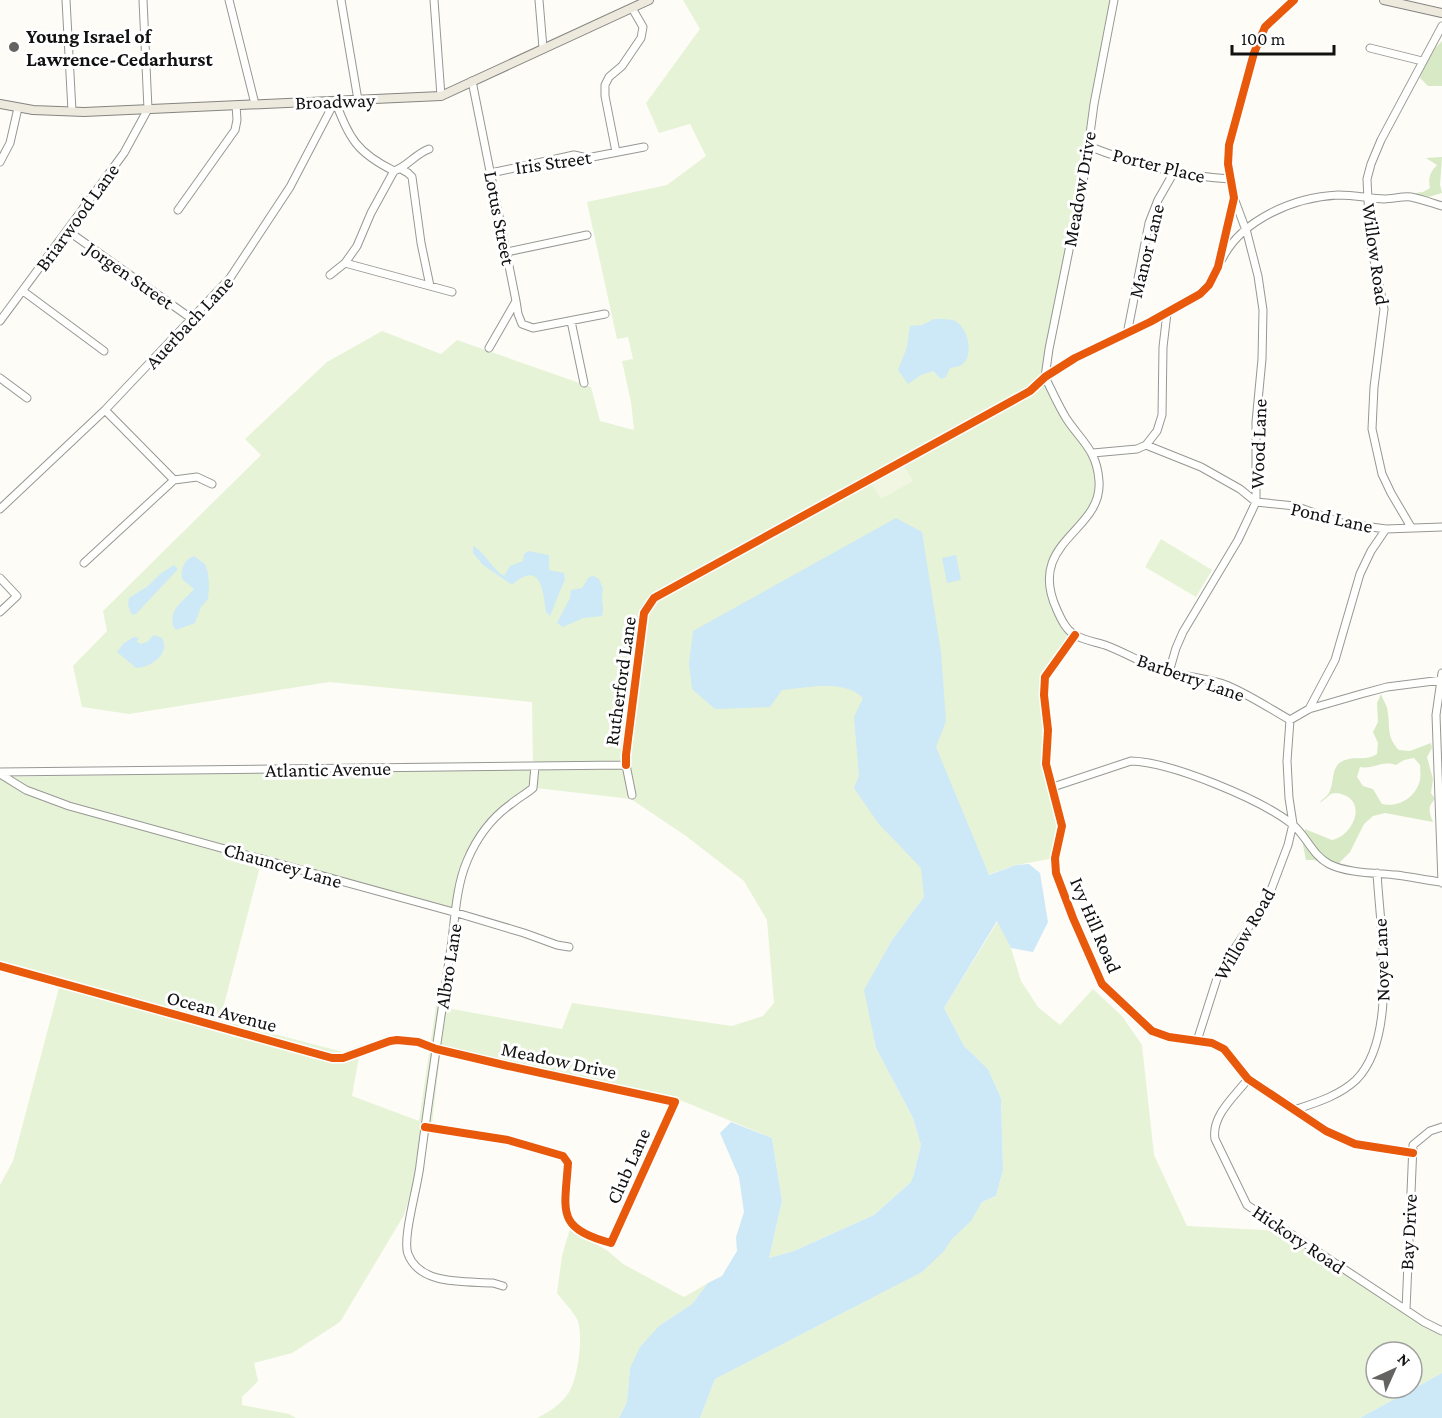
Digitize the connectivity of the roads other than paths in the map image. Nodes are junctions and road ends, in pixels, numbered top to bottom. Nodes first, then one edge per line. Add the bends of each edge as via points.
1 (66, 0) edge
2 (143, 0) edge
3 (229, 0) edge
4 (341, 0) edge
5 (434, 0) edge
6 (539, 0) edge
7 (649, 0) edge
8 (1114, 0) edge
9 (1294, 0) edge
10 (1384, 0) edge
11 (632, 8) junction
12 (1442, 13) edge
13 (1442, 26) edge
14 (543, 48) junction
15 (1370, 48) dead end
16 (1422, 61) junction
17 (472, 81) junction
18 (441, 96) junction
19 (358, 100) junction
20 (335, 101) junction
21 (0, 104) edge
22 (255, 104) junction
23 (236, 105) junction
24 (18, 108) junction
25 (148, 109) junction
26 (72, 111) junction
27 (1088, 146) junction
28 (644, 147) dead end
29 (429, 149) dead end
30 (616, 152) junction
31 (0, 162) edge
32 (397, 170) junction
33 (1174, 172) junction
34 (491, 173) junction
35 (1230, 180) junction
36 (1368, 197) junction
37 (1234, 198) junction
38 (1442, 206) edge
39 (178, 210) dead end
40 (1246, 230) junction
41 (68, 231) junction
42 (587, 235) dead end
43 (507, 252) junction
44 (345, 263) junction
45 (1218, 267) junction
46 (330, 276) dead end
47 (430, 286) junction
48 (23, 291) junction
49 (452, 292) dead end
50 (516, 301) junction
51 (1167, 313) junction
52 (605, 314) dead end
53 (192, 319) junction
54 (0, 321) edge
55 (571, 321) junction
56 (1127, 334) junction
57 (489, 348) dead end
58 (104, 351) dead end
59 (1045, 377) junction
60 (0, 378) edge
61 (584, 383) dead end
62 (27, 398) dead end
63 (105, 410) junction
64 (1146, 445) junction
65 (1093, 453) junction
66 (174, 480) junction
67 (212, 484) dead end
68 (1256, 502) junction
69 (0, 509) edge
70 (1411, 527) junction
71 (1442, 527) edge
72 (1386, 529) junction
73 (84, 563) dead end
74 (0, 579) edge
75 (0, 612) edge
76 (1075, 635) junction
77 (1169, 672) junction
78 (1442, 678) edge
79 (1309, 709) junction
80 (1290, 720) junction
81 (626, 765) junction
82 (535, 766) junction
83 (0, 773) edge
84 (1053, 787) junction
85 (632, 795) dead end
86 (1293, 824) junction
87 (1377, 873) junction
88 (1442, 883) edge
89 (456, 913) junction
90 (569, 947) dead end
91 (0, 966) edge
92 (1197, 1041) junction
93 (436, 1049) junction
94 (1248, 1079) junction
95 (675, 1102) joint
96 (1294, 1110) junction
97 (1442, 1126) edge
98 (425, 1127) junction
99 (1413, 1153) junction
100 (503, 1286) dead end
101 (1406, 1310) junction
102 (1442, 1331) edge

1 - 26 street
2 - 25 street
3 - 22 street
4 - 19 street
5 - 18 street
6 - 14 street
7 - 11 main road, Broadway
8 - 27 street, Meadow Drive
9 - 35 street, Wood Lane via 1265,27 1254,53 1229,145
10 - 12 main road
11 - 14 main road, Broadway
11 - 30 street via 642,27 641,38 605,85
13 - 16 street, Willow Road
14 - 17 main road, Broadway
15 - 16 street
16 - 36 street, Willow Road via 1371,164
17 - 18 main road, Broadway
17 - 34 street, Lotus Street
18 - 19 main road, Broadway
19 - 20 main road, Broadway
20 - 22 main road, Broadway
20 - 32 street via 354,142 368,157
20 - 53 street, Auerbach Lane via 290,187 239,266
21 - 24 main road, Broadway
22 - 23 main road, Broadway
23 - 25 main road, Broadway
23 - 39 street via 235,130
24 - 26 main road, Broadway
24 - 31 street via 10,143
25 - 26 main road, Broadway
25 - 41 street, Briarwood Lane via 123,153
27 - 33 street, Porter Place
27 - 59 street, Meadow Drive
28 - 30 street, Iris Street
29 - 32 street
30 - 34 street, Iris Street via 587,158 574,155
32 - 44 street
32 - 47 street via 412,177
33 - 35 street, Porter Place
33 - 56 street, Manor Lane via 1149,223
34 - 43 street, Lotus Street
35 - 37 street, Wood Lane
36 - 38 street via 1412,198
36 - 40 street via 1338,195 1300,202 1270,214
36 - 70 street, Willow Road via 1370,240 1384,309 1372,429 1383,474
37 - 40 street, Wood Lane
37 - 45 street
40 - 45 street
40 - 68 street, Wood Lane via 1263,310
41 - 48 street, Briarwood Lane
41 - 53 street, Jorgen Street
42 - 43 street
43 - 50 street, Lotus Street
44 - 46 street
44 - 47 street
45 - 51 street via 1200,294
47 - 49 street
48 - 54 street, Briarwood Lane
48 - 58 street
50 - 55 street, Lotus Street via 522,324 532,328
50 - 57 street
51 - 56 street
51 - 64 street via 1162,415 1157,431
52 - 55 street
53 - 63 street, Auerbach Lane
55 - 61 street
56 - 59 street
59 - 65 street via 1066,418
59 - 81 street, Rutherford Lane via 1022,395 665,590 650,602 640,635
60 - 62 street
63 - 66 street
63 - 69 street, Auerbach Lane
64 - 65 street
64 - 68 street via 1200,467
65 - 76 street via 1099,480 1096,502 1059,547 1050,569 1054,605
66 - 67 street via 197,477
66 - 73 street
68 - 72 street, Pond Lane via 1295,506 1342,523
68 - 77 street, Wood Lane via 1183,632
70 - 71 street, Pond Lane
70 - 72 street, Pond Lane
72 - 79 street via 1360,574 1335,660
74 - 75 street via 17,596
76 - 77 street, Barberry Lane
76 - 84 street, Ivy Hill Road via 1049,670 1044,684 1046,764
77 - 80 street, Barberry Lane via 1225,685
78 - 79 street via 1387,687
78 - 88 street via 1436,715
79 - 80 street
80 - 86 street, Willow Road via 1288,770
81 - 82 street, Atlantic Avenue
81 - 85 street
82 - 83 street, Atlantic Avenue
82 - 89 street, Albro Lane via 533,788 497,815 477,839 466,864
83 - 89 street, Chauncey Lane via 26,790 69,806
84 - 86 street via 1123,762 1141,761 1217,785
84 - 92 street, Ivy Hill Road via 1062,826 1056,873 1097,976 1152,1031
86 - 87 street via 1316,854 1330,865
86 - 92 street, Willow Road via 1268,898 1219,972
87 - 88 street
87 - 96 street, Noye Lane via 1385,989 1371,1057 1362,1073 1346,1088
89 - 90 street, Chauncey Lane
89 - 93 street, Albro Lane
91 - 93 street, Ocean Avenue via 332,1058 397,1040
92 - 94 street, Ivy Hill Road via 1224,1049
93 - 95 street, Meadow Drive
93 - 98 street, Albro Lane
94 - 96 street, Ivy Hill Road
94 - 101 street, Hickory Road via 1214,1129 1215,1139 1246,1204
95 - 98 street, Club Lane via 611,1243 586,1234 566,1216 568,1163 563,1156 508,1140
96 - 99 street, Ivy Hill Road via 1355,1144
97 - 99 street via 1420,1138 1413,1145
98 - 100 street, Albro Lane via 405,1243 408,1255 414,1265 431,1276
99 - 101 street, Bay Drive
101 - 102 street, Hickory Road

